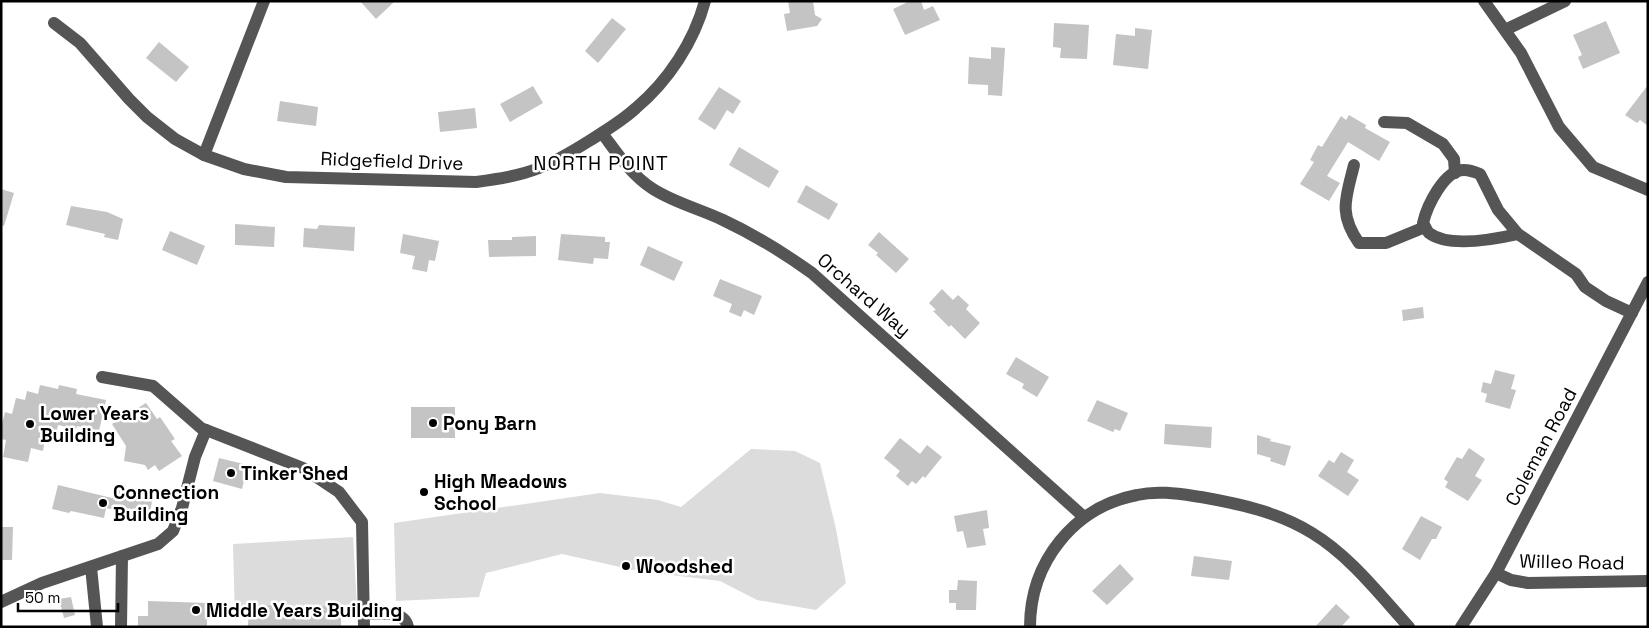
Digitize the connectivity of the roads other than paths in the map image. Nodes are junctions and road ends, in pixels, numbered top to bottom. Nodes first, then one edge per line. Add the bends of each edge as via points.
1 (264, 1) edge
2 (705, 1) edge
3 (1484, 1) edge
4 (1565, 1) edge
5 (54, 23) dead end
6 (1505, 30) junction
7 (1384, 122) dead end
8 (602, 133) junction
9 (204, 154) junction
10 (1354, 165) dead end
11 (1455, 173) junction
12 (1648, 190) edge
13 (1425, 227) junction
14 (1518, 234) junction
15 (1648, 282) edge
16 (1632, 313) junction
17 (102, 377) dead end
18 (206, 430) junction
19 (1084, 517) junction
20 (122, 556) junction
21 (91, 567) junction
22 (1496, 573) junction
23 (1648, 581) edge
24 (1, 602) edge
25 (364, 621) edge
26 (96, 627) edge
27 (121, 627) edge
28 (408, 627) edge
29 (1030, 627) edge
30 (1409, 627) edge
31 (1462, 627) edge

1 - 9 street
2 - 8 street, Ridgefield Drive via 687,45 663,81 636,109
3 - 6 street
4 - 6 street
5 - 9 street, Ridgefield Drive via 80,43 147,117 175,139
6 - 12 street via 1521,53 1559,127 1593,168
7 - 11 street via 1406,123 1443,144 1454,159
8 - 9 street, Ridgefield Drive via 538,169 508,178 476,182 286,177 244,170
8 - 19 street, Orchard Way via 626,166 652,189 751,233 812,273
10 - 13 street via 1345,216 1359,243 1386,243
11 - 13 street via 1447,177 1426,212
11 - 14 street via 1463,170 1480,174 1498,210
13 - 14 street via 1429,233 1444,238 1471,242
14 - 16 street via 1576,274 1585,287
15 - 16 street, Coleman Road
16 - 22 street, Coleman Road
17 - 18 street via 153,386
18 - 20 street via 173,531 158,544
18 - 25 street via 303,468 339,492 362,522
19 - 29 street via 1061,538 1040,573 1033,597
19 - 30 street via 1119,499 1159,492 1238,504 1278,516 1312,533 1342,555
20 - 21 street
20 - 27 street
21 - 24 street via 42,583
21 - 26 street
22 - 23 street, Willeo Road via 1528,583
22 - 31 street, Coleman Road
25 - 28 street via 399,615

